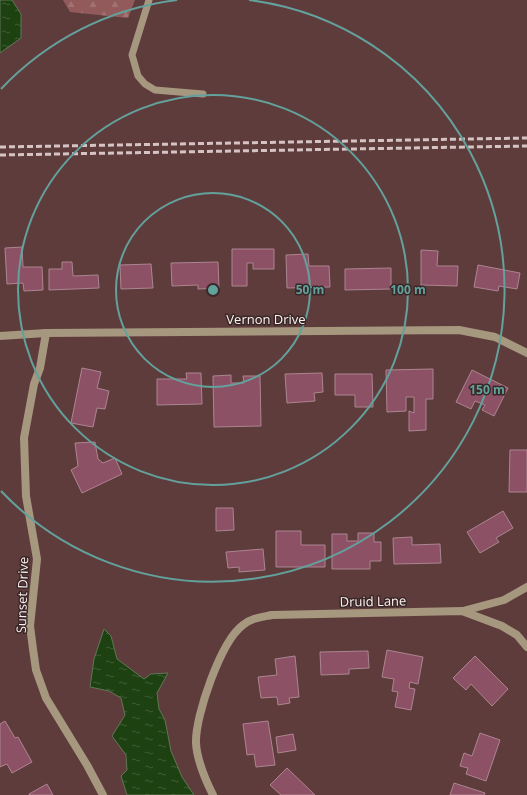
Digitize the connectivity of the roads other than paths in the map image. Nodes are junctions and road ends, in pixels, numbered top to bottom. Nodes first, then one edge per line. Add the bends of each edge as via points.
1 (149, 0) edge
2 (202, 94) dead end
3 (46, 333) junction
4 (0, 336) edge
5 (527, 353) edge
6 (527, 587) edge
7 (462, 611) junction
8 (527, 647) edge
9 (103, 795) edge
10 (213, 795) edge

1 - 2 lane via 132,55 138,76 155,90
3 - 4 street, Vernon Drive
3 - 5 street, Vernon Drive via 459,330 495,337
3 - 9 street, Sunset Drive via 24,438 26,496 37,559 30,626 36,670 46,698
6 - 7 street via 504,600
7 - 8 street, Druid Lane via 502,626 517,635
7 - 10 street, Druid Lane via 272,614 243,624 226,647 201,706 196,728 199,759

